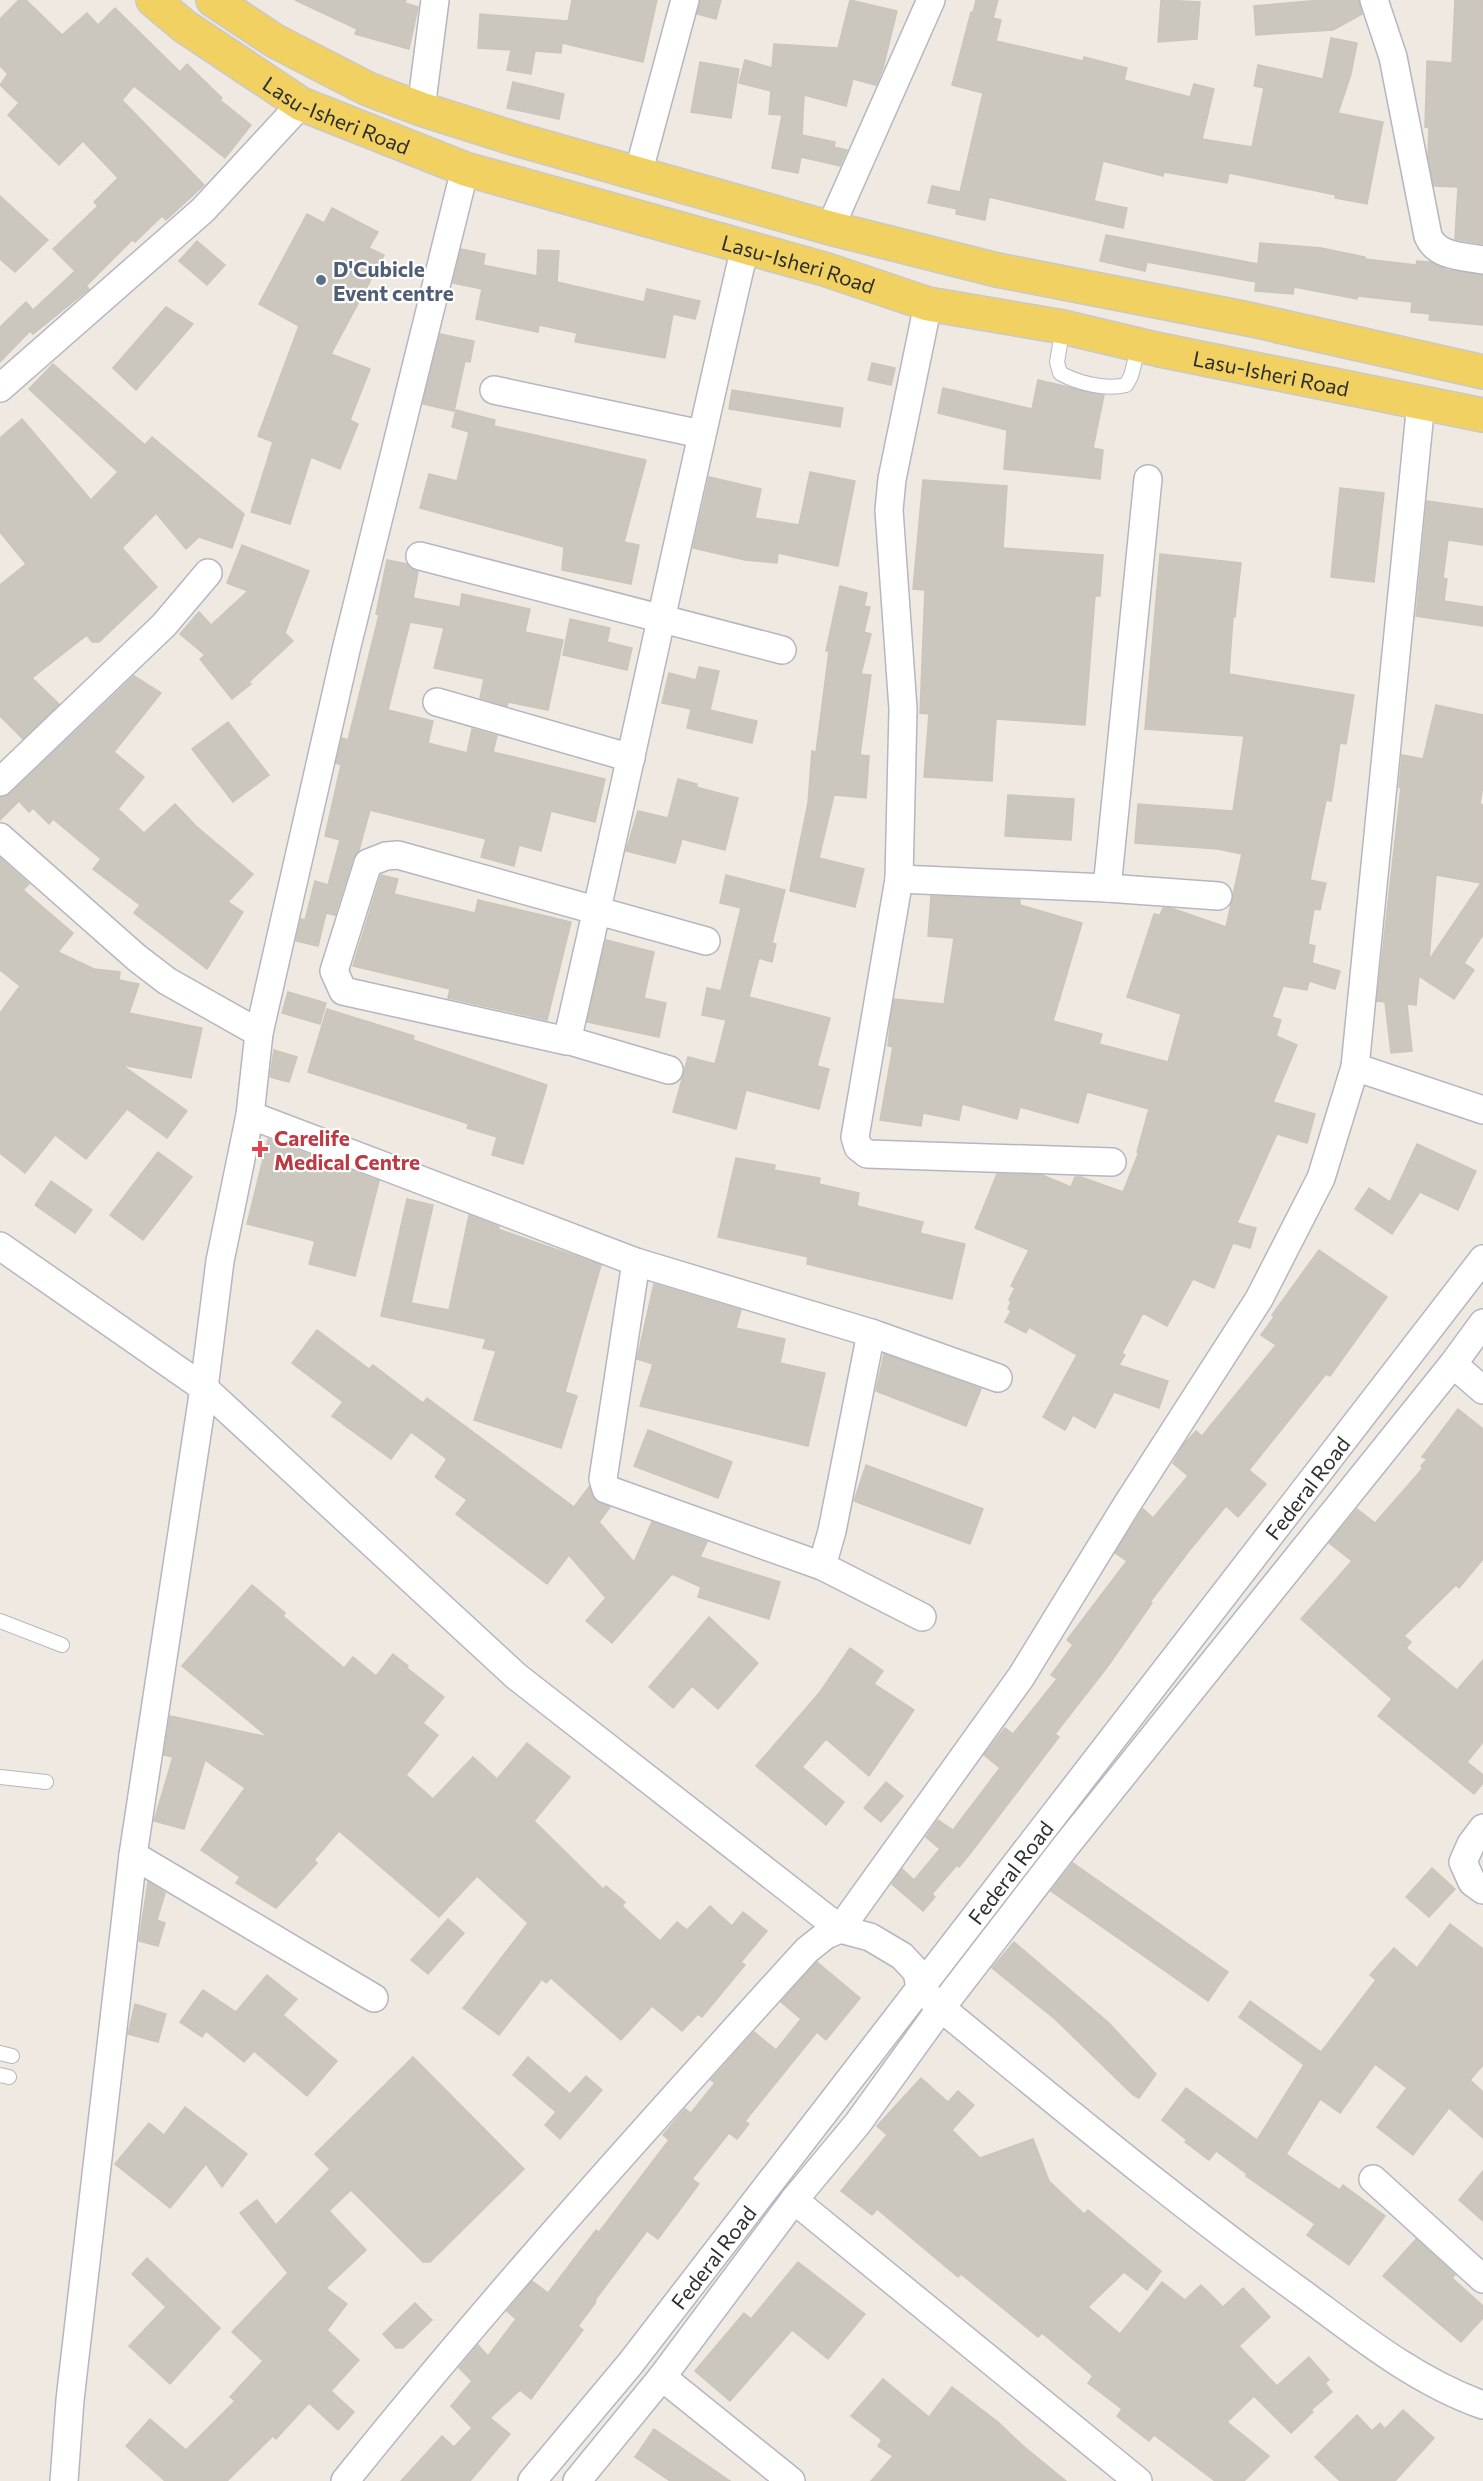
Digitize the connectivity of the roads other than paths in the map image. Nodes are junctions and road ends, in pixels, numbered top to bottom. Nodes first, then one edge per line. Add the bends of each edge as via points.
1 (153, 0) edge
2 (213, 0) edge
3 (435, 0) edge
4 (686, 0) edge
5 (931, 0) edge
6 (1374, 0) edge
7 (301, 104) junction
8 (421, 109) junction
9 (465, 169) junction
10 (638, 174) junction
11 (830, 228) junction
12 (745, 247) junction
13 (1483, 260) edge
14 (928, 304) junction
15 (1171, 304) junction
16 (1064, 327) junction
17 (1150, 347) junction
18 (1483, 372) edge
19 (0, 388) edge
20 (494, 390) dead end
21 (1421, 402) junction
22 (1483, 415) edge
23 (701, 434) junction
24 (1148, 479) dead end
25 (420, 556) dead end
26 (208, 573) dead end
27 (662, 619) junction
28 (782, 650) dead end
29 (437, 702) dead end
30 (631, 758) junction
31 (0, 782) edge
32 (0, 837) edge
33 (899, 879) junction
34 (1107, 888) junction
35 (1218, 896) dead end
36 (596, 911) junction
37 (705, 941) dead end
38 (259, 1033) junction
39 (567, 1040) junction
40 (1355, 1067) junction
41 (669, 1070) dead end
42 (1483, 1110) edge
43 (250, 1115) junction
44 (1112, 1162) dead end
45 (0, 1246) edge
46 (1483, 1259) edge
47 (636, 1262) junction
48 (1483, 1323) edge
49 (871, 1333) junction
50 (1453, 1364) junction
51 (998, 1378) dead end
52 (204, 1388) junction
53 (1483, 1390) edge
54 (822, 1566) junction
55 (922, 1617) dead end
56 (0, 1621) edge
57 (62, 1645) dead end
58 (0, 1777) edge
59 (46, 1782) dead end
60 (1483, 1828) edge
61 (133, 1855) junction
62 (1483, 1890) edge
63 (840, 1929) junction
64 (920, 1988) junction
65 (374, 1998) dead end
66 (941, 2008) junction
67 (1373, 2179) dead end
68 (794, 2200) junction
69 (1483, 2279) edge
70 (662, 2377) junction
71 (1483, 2405) edge
72 (783, 2477) edge
73 (64, 2481) edge
74 (345, 2481) edge
75 (532, 2481) edge
76 (577, 2481) edge
77 (1138, 2481) edge

1 - 7 main road, Lasu-Isheri Road via 184,26
2 - 8 main road, Lasu-Isheri Road via 275,41 368,89
3 - 8 street
4 - 10 street
5 - 11 street
6 - 13 street via 1393,57 1428,236 1439,251
7 - 9 main road, Lasu-Isheri Road
7 - 19 street via 203,210
8 - 10 main road, Lasu-Isheri Road
9 - 12 main road, Lasu-Isheri Road
9 - 38 street via 346,650
10 - 11 main road, Lasu-Isheri Road
11 - 15 main road, Lasu-Isheri Road via 997,270
12 - 14 main road, Lasu-Isheri Road
12 - 23 street
14 - 16 main road, Lasu-Isheri Road
14 - 33 street via 889,510 903,709
15 - 17 main road
15 - 18 main road, Lasu-Isheri Road
16 - 17 main road, Lasu-Isheri Road
16 - 17 lane via 1057,362 1060,373 1070,379 1115,388 1126,386
17 - 21 main road, Lasu-Isheri Road
20 - 23 street
21 - 22 main road, Lasu-Isheri Road
21 - 40 street
23 - 27 street
24 - 34 street
25 - 27 street
26 - 31 street via 164,625
27 - 28 street
27 - 30 street
29 - 30 street
30 - 36 street
32 - 38 street via 152,969
33 - 34 street
33 - 44 street via 855,1137 858,1147 867,1154
34 - 35 street
36 - 37 street
36 - 39 street
36 - 39 street via 398,855 386,856 368,863 334,971 343,991
38 - 43 street
39 - 41 street
40 - 42 street
40 - 63 street via 1321,1178 1258,1299 1021,1677
43 - 47 street
43 - 52 street via 220,1261
45 - 52 street
46 - 64 street, Federal Road
47 - 49 street
47 - 54 street via 603,1479 606,1490
48 - 50 street, Federal Road
49 - 51 street
49 - 54 street
50 - 53 street
50 - 66 street, Federal Road via 1157,1730
52 - 61 street
52 - 63 street via 516,1676
54 - 55 street
56 - 57 lane
58 - 59 lane
60 - 62 street via 1463,1862 1472,1882
61 - 65 street
61 - 73 street
63 - 64 street via 870,1936 902,1956 917,1972
63 - 74 street via 807,1950 610,2168 429,2377
64 - 66 street
64 - 75 street, Federal Road via 630,2364
66 - 68 street, Federal Road via 858,2122
66 - 71 street via 1209,2226 1397,2362 1456,2396
67 - 69 street
68 - 70 street, Federal Road
68 - 77 street
70 - 72 street
70 - 76 street, Federal Road

